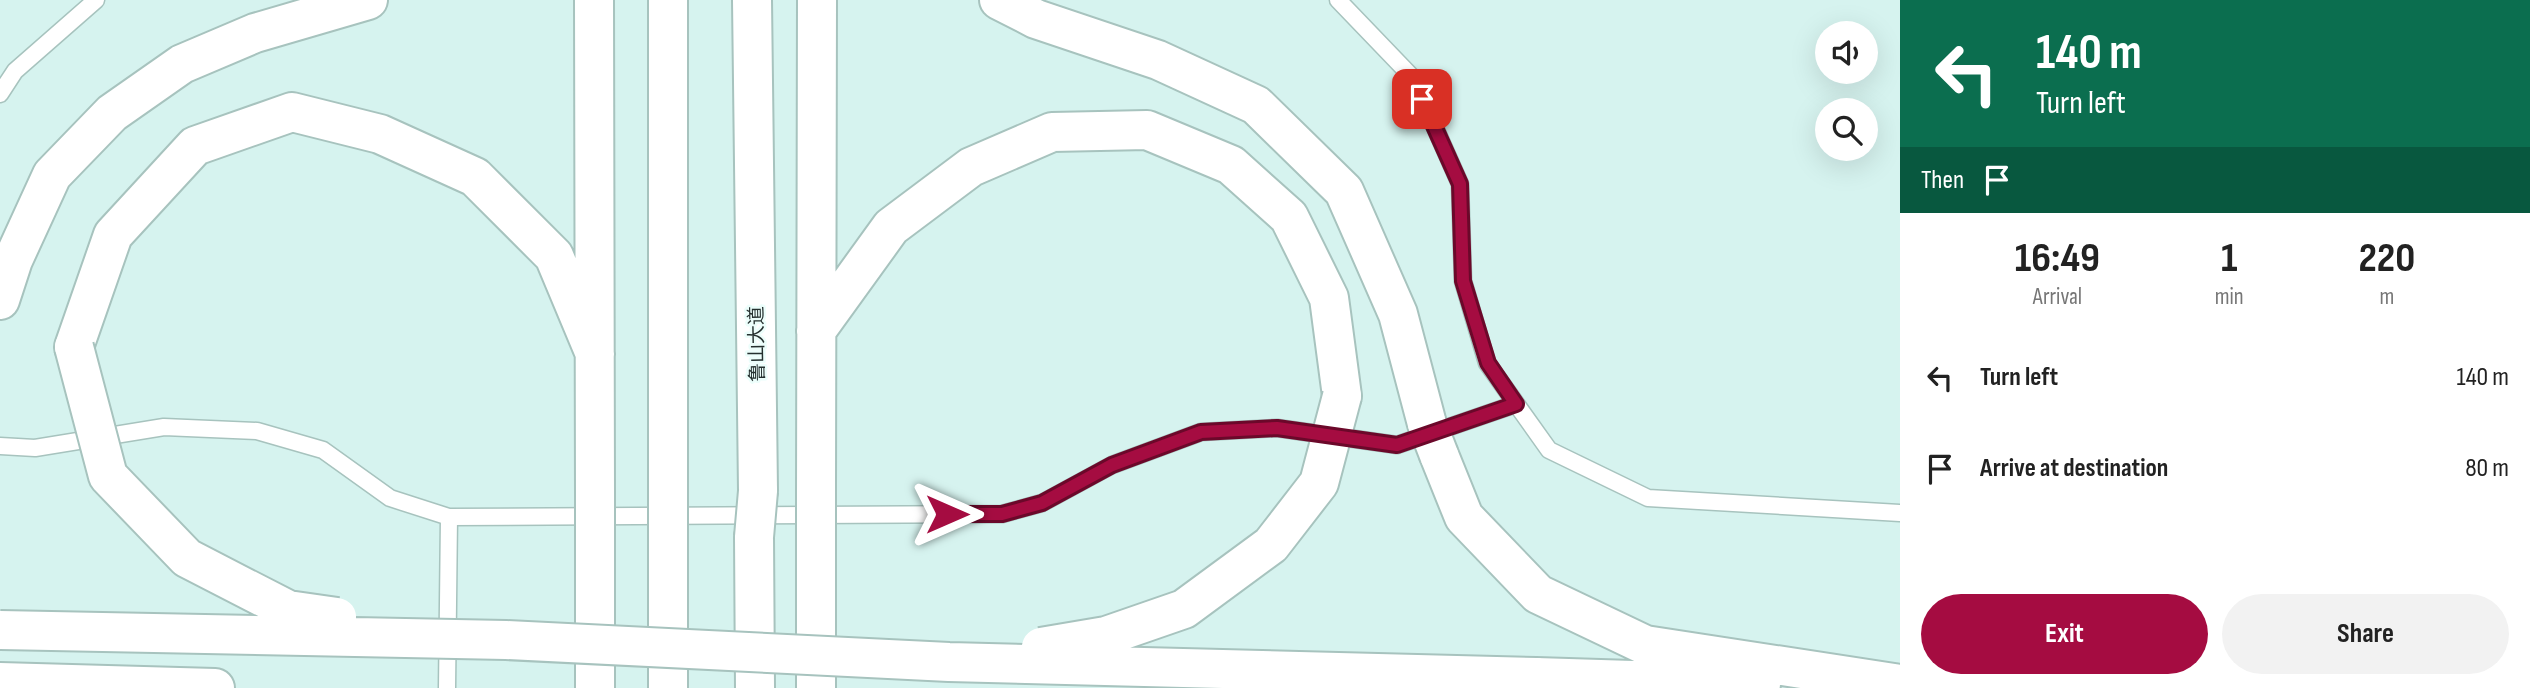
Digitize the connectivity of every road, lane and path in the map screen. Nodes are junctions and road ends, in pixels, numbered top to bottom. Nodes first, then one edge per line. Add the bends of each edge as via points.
1 (96, 0) edge
2 (368, 0) edge
3 (594, 0) edge
4 (668, 0) edge
5 (752, 0) edge
6 (817, 0) edge
7 (999, 0) edge
8 (1338, 0) edge
9 (0, 94) edge
10 (0, 300) edge
11 (817, 331) junction
12 (595, 354) junction
13 (1516, 404) junction
14 (0, 446) edge
15 (1900, 513) edge
16 (449, 517) junction
17 (0, 630) edge
18 (506, 640) junction
19 (949, 662) junction
20 (0, 682) edge
21 (1900, 686) edge
22 (215, 688) edge
23 (447, 688) edge
24 (595, 688) edge
25 (668, 688) edge
26 (755, 688) edge
27 (816, 688) edge

1 - 9 lane via 15,71
2 - 10 main road via 255,33 182,64 112,113 52,175
3 - 12 main road
4 - 25 main road, bridge
5 - 26 main road, 鲁山大道, bridge via 758,491
6 - 11 main road
7 - 21 main road via 1036,19 1158,60 1256,105 1344,191 1398,314 1433,439 1464,517 1538,594 1645,645
8 - 13 lane via 1412,78 1460,184 1463,281 1488,363
11 - 19 main road, bridge via 891,227 971,167 1052,132 1147,130 1231,165 1289,217 1329,298 1342,396 1319,484 1271,545 1184,609 1106,636
11 - 27 main road, bridge
12 - 18 main road, bridge via 554,256 475,177 380,134 292,111 195,146 113,234 74,347 108,476 187,558 288,610
12 - 24 main road, bridge
13 - 15 lane via 1549,450 1648,498
13 - 16 lane via 1397,445 1277,428 1201,432 1112,465 1042,503 1002,514
14 - 16 lane via 35,448 164,427 257,431 323,450 390,498
16 - 23 lane
17 - 18 main road, bridge
18 - 19 main road, bridge
19 - 21 main road, bridge
20 - 22 main road

